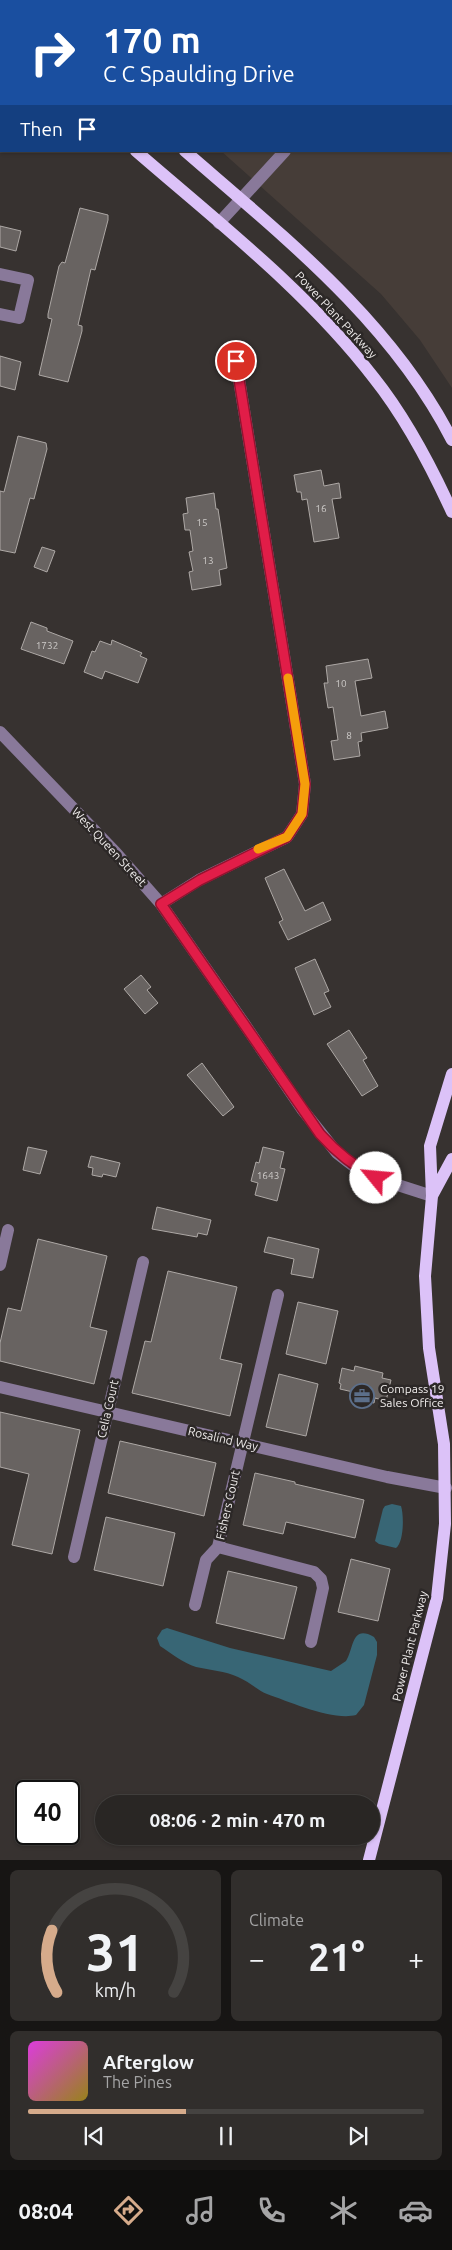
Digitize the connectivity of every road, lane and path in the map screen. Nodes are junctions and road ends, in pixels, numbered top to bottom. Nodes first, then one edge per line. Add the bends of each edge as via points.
1 (137, 152) edge
2 (186, 152) edge
3 (284, 152) edge
4 (241, 199) junction
5 (219, 223) junction
6 (0, 274) edge
7 (0, 314) edge
8 (236, 361) dead end
9 (452, 440) edge
10 (452, 512) edge
11 (0, 732) edge
12 (161, 904) junction
13 (452, 1074) edge
14 (452, 1159) edge
15 (432, 1196) junction
16 (8, 1230) dead end
17 (144, 1262) dead end
18 (0, 1265) edge
19 (278, 1295) dead end
20 (0, 1387) edge
21 (108, 1412) junction
22 (242, 1444) junction
23 (446, 1488) junction
24 (218, 1547) junction
25 (74, 1557) dead end
26 (195, 1605) dead end
27 (311, 1642) dead end
28 (368, 1860) edge

1 - 5 main road, Power Plant Parkway
2 - 4 main road, Power Plant Parkway
3 - 4 street
4 - 5 street
4 - 9 main road, Power Plant Parkway via 307,257 373,325 422,390
5 - 10 main road, Power Plant Parkway via 314,308 375,379 418,445
6 - 7 street via 28,280 19,318
8 - 12 street via 305,784 302,814 287,837 200,880
11 - 12 street, West Queen Street
12 - 15 street, West Queen Street via 302,1110 337,1153 376,1178
13 - 15 main road, Power Plant Parkway via 430,1146
14 - 15 main road, Power Plant Parkway
15 - 23 main road, Power Plant Parkway via 427,1243 426,1318 442,1421
16 - 18 street
17 - 21 street, Celia Court
19 - 22 street, Fishers Court
20 - 21 street, Rosalind Way
21 - 22 street, Rosalind Way
21 - 25 street, Celia Court
22 - 23 street, Rosalind Way
22 - 24 street, Fishers Court
23 - 28 main road, Power Plant Parkway via 437,1598
24 - 26 street via 206,1560
24 - 27 street, Fishers Court via 314,1572 321,1579 323,1588

